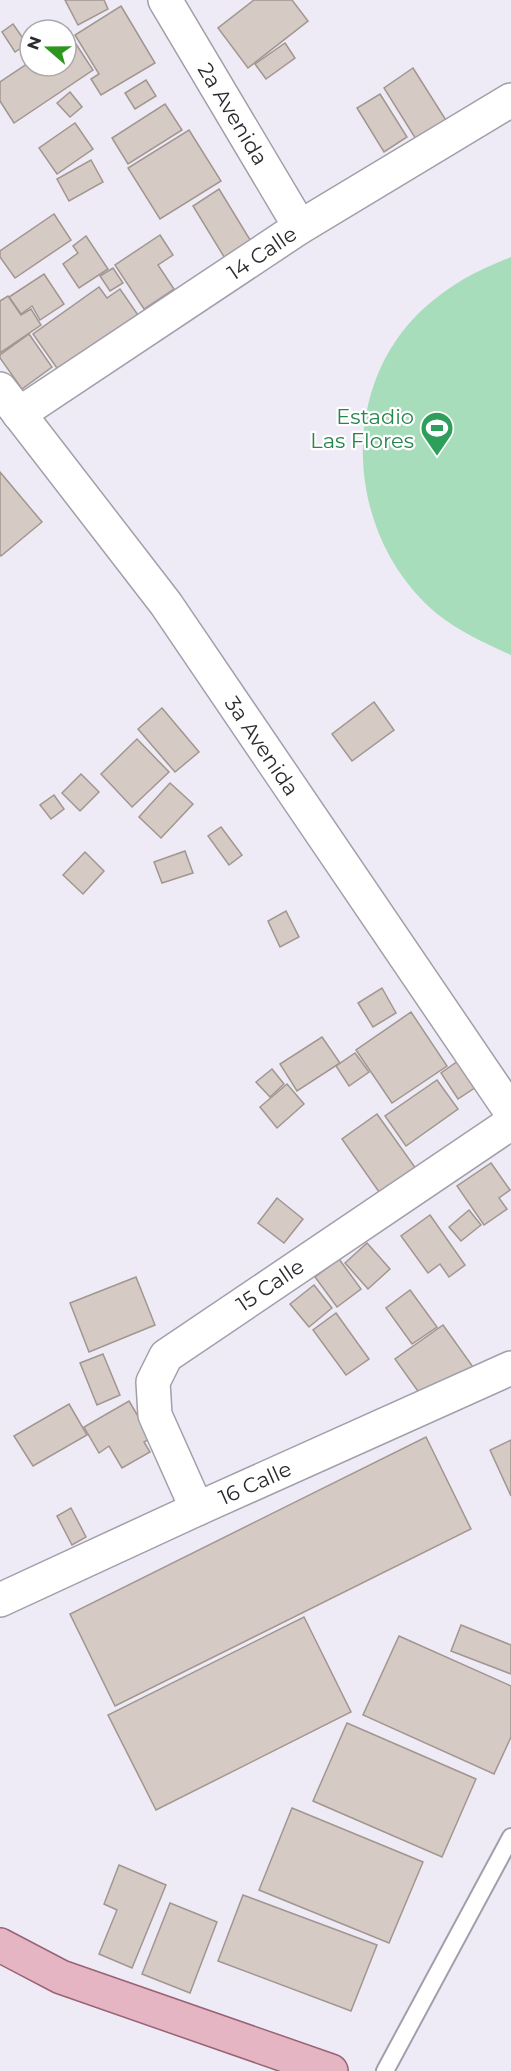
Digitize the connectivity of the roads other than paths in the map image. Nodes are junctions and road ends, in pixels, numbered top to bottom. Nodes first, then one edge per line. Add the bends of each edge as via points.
1 (165, 0) edge
2 (511, 100) edge
3 (300, 227) junction
4 (10, 401) edge
5 (511, 1112) edge
6 (511, 1123) edge
7 (511, 1368) edge
8 (197, 1509) junction
9 (0, 1600) edge
10 (511, 1837) edge
11 (0, 1945) edge
12 (331, 2071) edge
13 (385, 2071) edge

1 - 3 street, 2a Avenida
2 - 3 street, 14 Calle
3 - 4 street, 14 Calle
4 - 5 street, 3a Avenida via 166,604
6 - 8 street, 15 Calle via 166,1356 153,1382 155,1415
7 - 8 street, 16 Calle
8 - 9 street, 16 Calle
10 - 13 lane
11 - 12 main road via 62,1977

